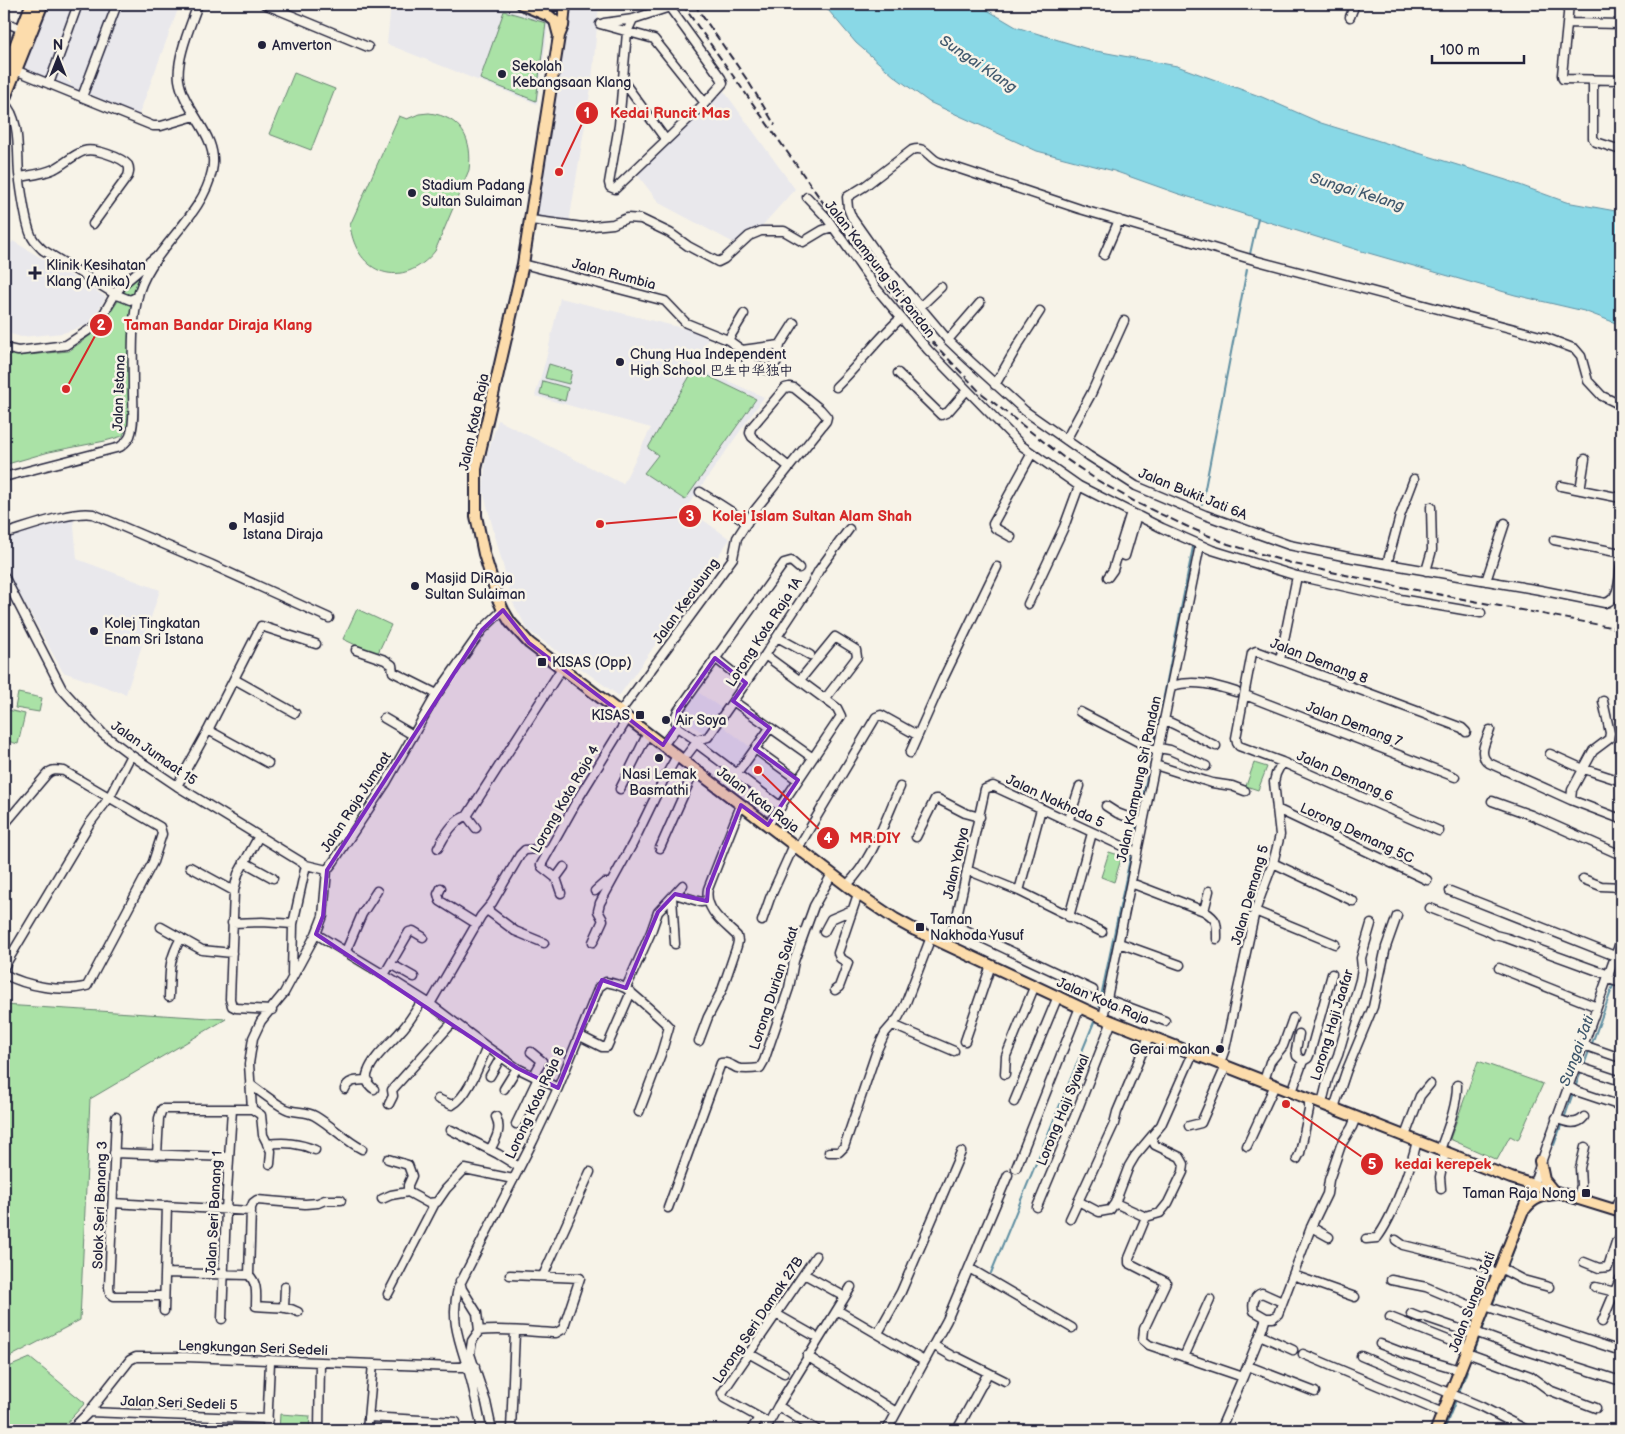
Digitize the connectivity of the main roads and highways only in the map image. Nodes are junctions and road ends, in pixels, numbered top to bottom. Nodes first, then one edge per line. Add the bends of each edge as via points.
1 (32, 4) edge
2 (42, 4) edge
3 (522, 4) edge
4 (564, 4) edge
5 (559, 36) junction
6 (4, 75) edge
7 (4, 98) edge
8 (1540, 1162) road end
9 (1511, 1178) junction
10 (1533, 1185) junction
11 (1556, 1192) junction
12 (1618, 1211) edge
13 (1521, 1215) junction
14 (1436, 1430) edge

1 - 6 highway
2 - 7 highway
3 - 4 main road
3 - 5 main road via 555,21
4 - 5 main road, Jalan Kota Raja
5 - 9 main road, Jalan Kota Raja via 523,264 476,469 476,516 484,554 510,622 529,643 895,919 1108,1019
8 - 11 main road via 1544,1180
9 - 10 main road, Jalan Kota Raja
9 - 13 main road via 1522,1190
10 - 11 main road, Jalan Kota Raja
10 - 13 main road, Jalan Sungai Jati
11 - 12 main road, Jalan Kota Raja
11 - 13 main road via 1530,1202
13 - 14 main road, Jalan Sungai Jati via 1488,1308 1460,1370 1455,1396

